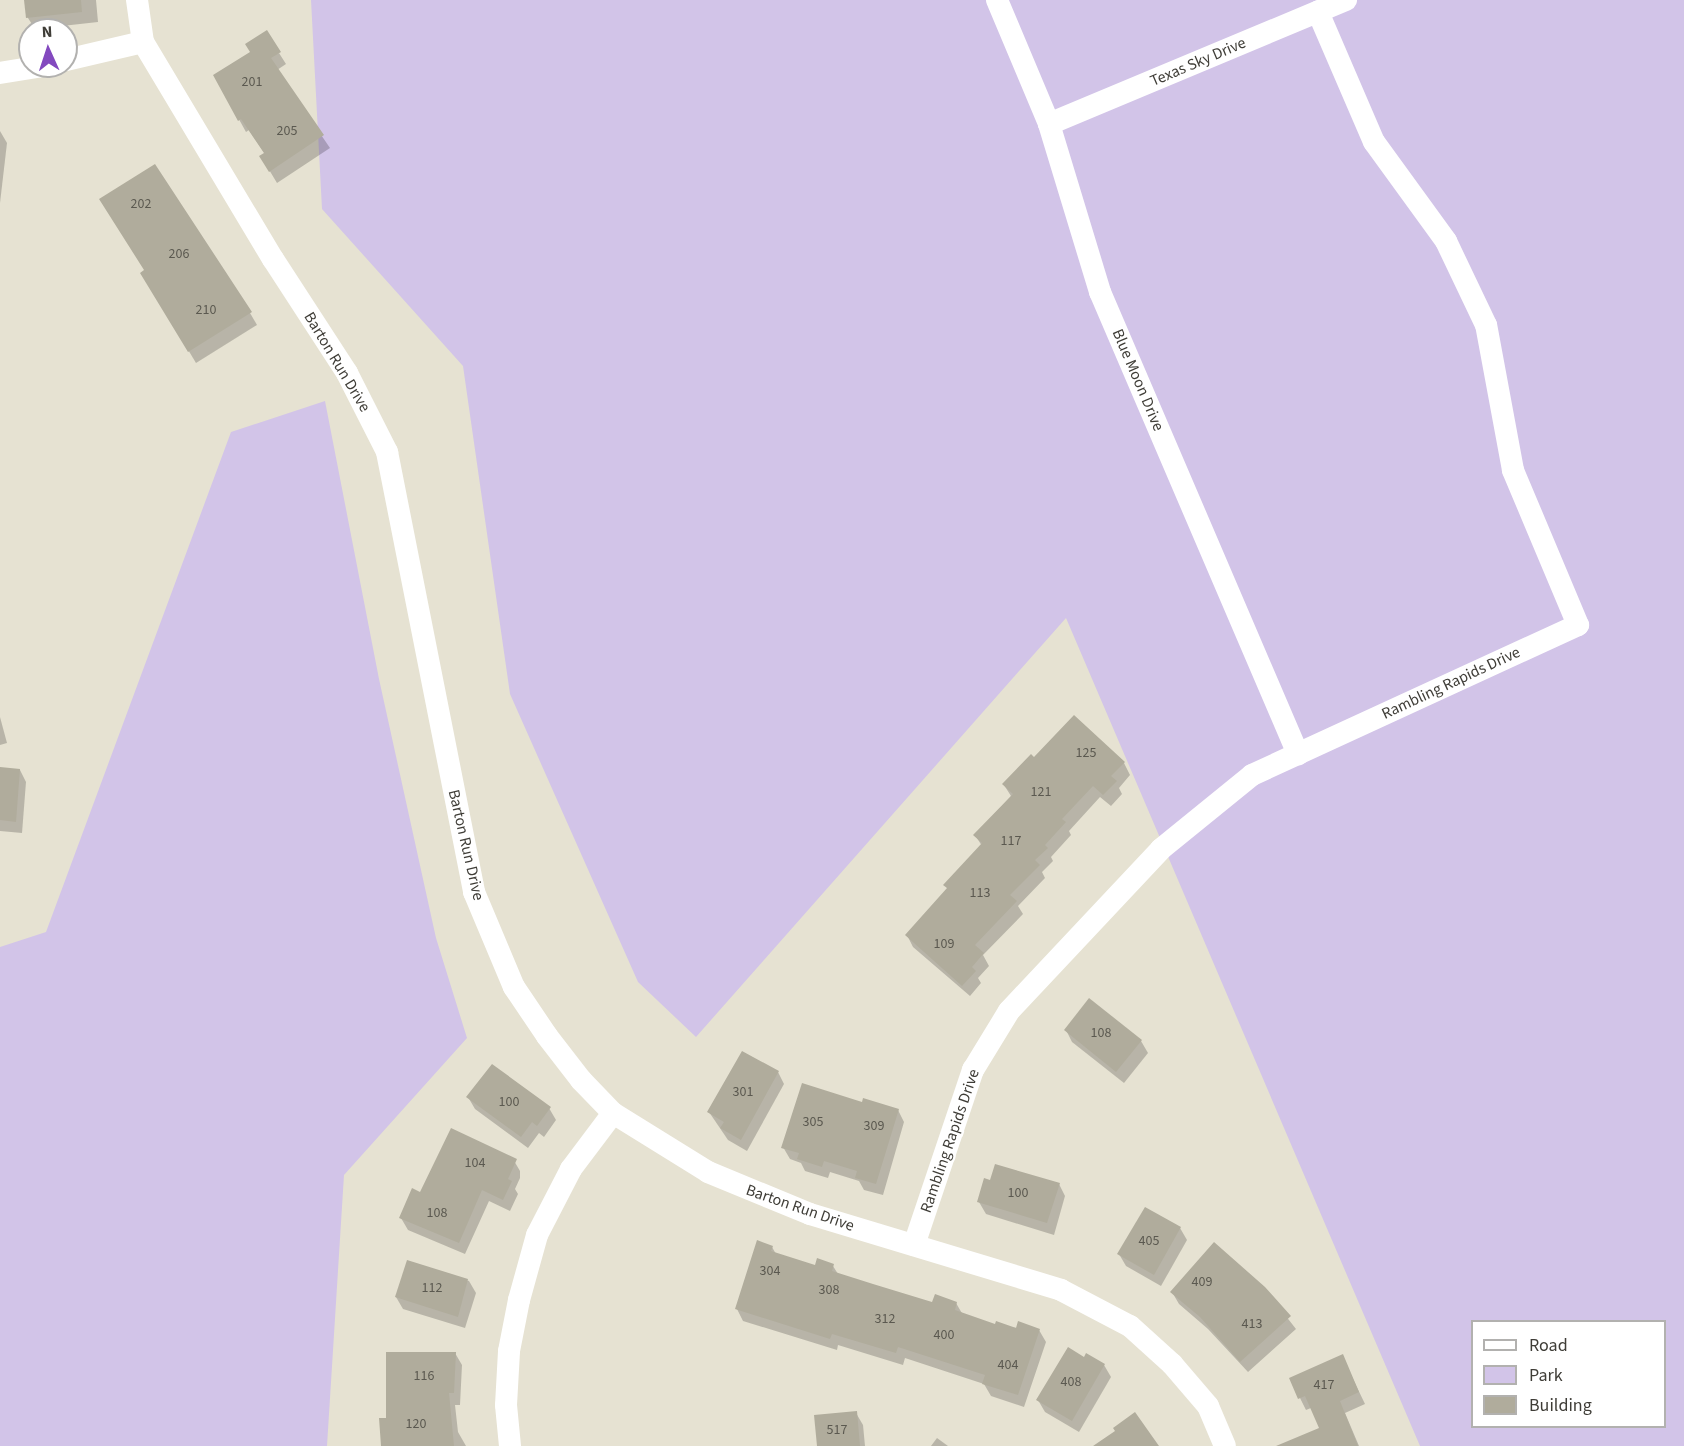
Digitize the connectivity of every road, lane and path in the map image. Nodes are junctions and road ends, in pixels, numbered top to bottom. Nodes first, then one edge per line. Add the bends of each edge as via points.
1 (137, 0) edge
2 (997, 0) edge
3 (1346, 0) edge
4 (1318, 12) junction
5 (142, 42) junction
6 (78, 57) edge
7 (18, 70) edge
8 (0, 73) edge
9 (1049, 124) junction
10 (1298, 754) junction
11 (614, 1113) junction
12 (914, 1245) junction
13 (510, 1446) edge
14 (1225, 1446) edge

1 - 5 street, Barton Run Drive
2 - 9 street, Blue Moon Drive
3 - 4 street, Texas Sky Drive
4 - 9 street, Texas Sky Drive
4 - 10 street, Rambling Rapids Drive via 1374,142 1446,241 1486,325 1513,470 1578,625
5 - 6 street
5 - 11 street, Barton Run Drive via 347,373 387,452 474,892 514,987 581,1080
7 - 8 street
9 - 10 street, Blue Moon Drive via 1100,292
10 - 12 street, Rambling Rapids Drive via 1252,775 1161,849 1009,1011 973,1070
11 - 12 street, Barton Run Drive via 708,1172 758,1195
11 - 13 street via 572,1169 537,1234 509,1351 506,1405
12 - 14 street, Barton Run Drive via 1061,1290 1130,1326 1172,1364 1208,1406

